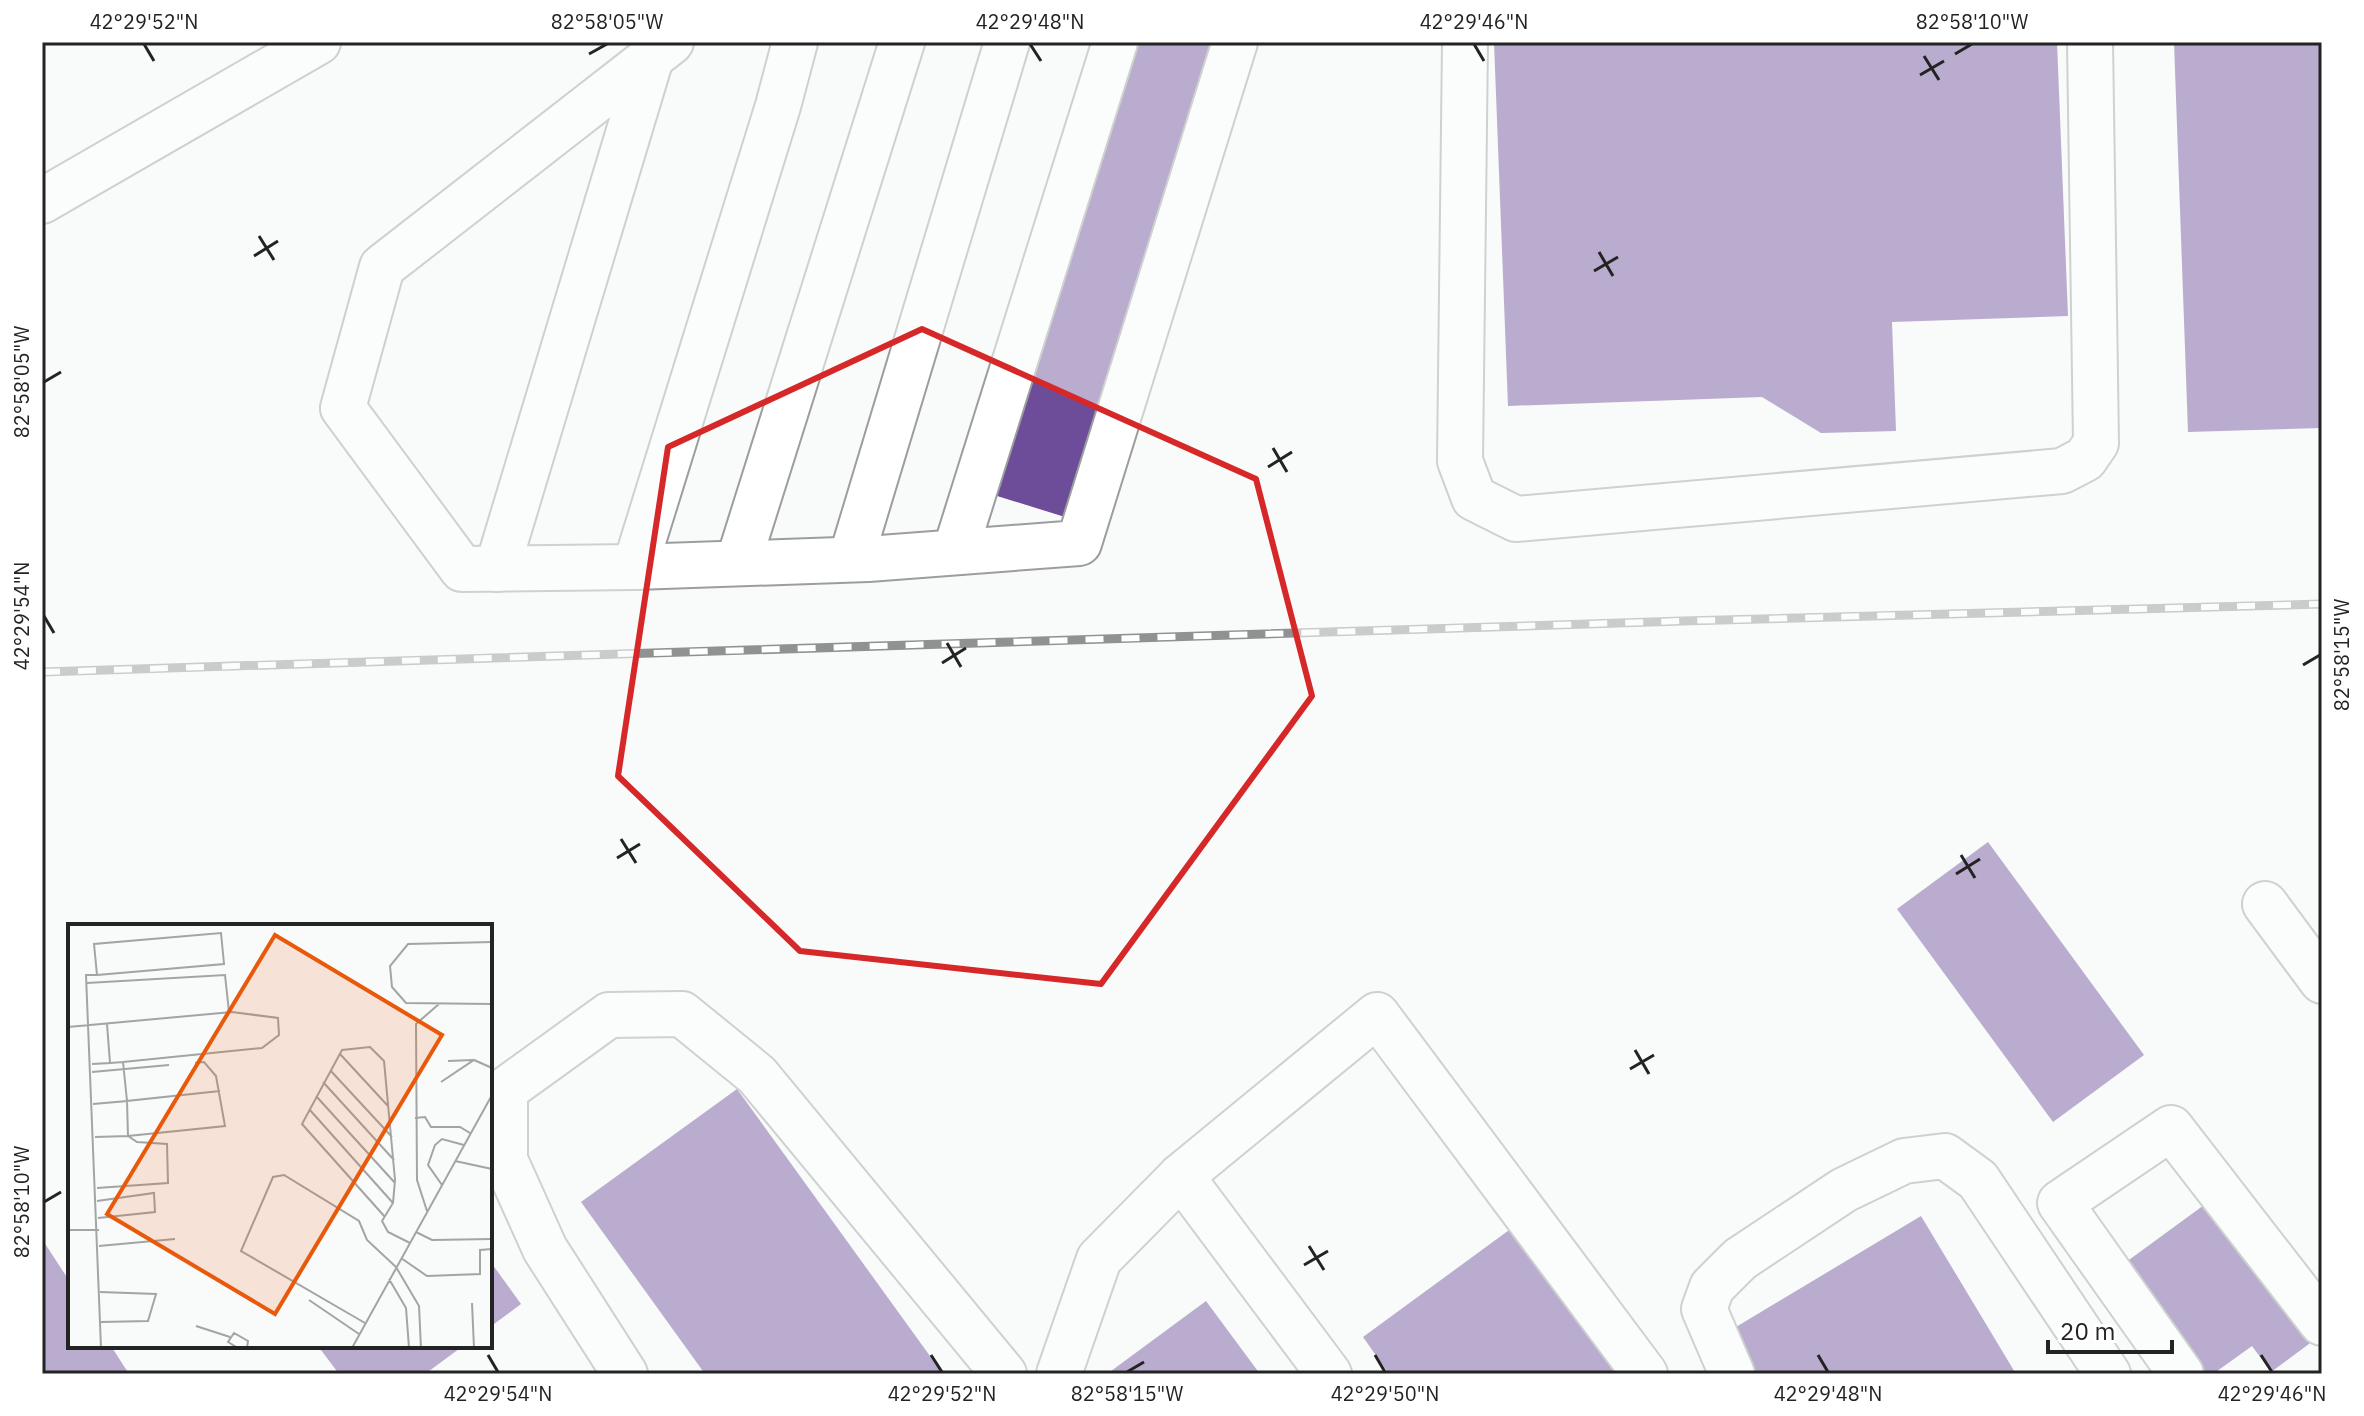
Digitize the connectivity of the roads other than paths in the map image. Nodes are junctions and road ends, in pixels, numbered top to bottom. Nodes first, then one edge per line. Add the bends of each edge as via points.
1 (318, 42) edge
2 (795, 42) edge
3 (902, 42) edge
4 (1007, 42) edge
5 (1115, 42) edge
6 (1235, 42) edge
7 (1465, 42) edge
8 (2090, 42) edge
9 (661, 50) edge
10 (265, 55) edge
11 (42, 201) edge
12 (955, 552) junction
13 (851, 559) junction
14 (738, 563) junction
15 (635, 567) junction
16 (497, 569) junction
17 (2265, 904) dead end
18 (2322, 981) edge
19 (1181, 1176) junction
20 (2322, 1323) edge
21 (625, 1374) edge
22 (1004, 1374) edge
23 (1059, 1374) edge
24 (1329, 1374) edge
25 (1645, 1374) edge
26 (1732, 1374) edge
27 (2108, 1374) edge
28 (2181, 1374) edge

1 - 10 lane
2 - 15 lane
3 - 14 lane
4 - 13 lane
5 - 12 lane
6 - 12 lane via 1079,543
7 - 8 lane via 1460,461 1474,498 1516,519 2062,471 2085,459 2096,443
9 - 16 lane
9 - 16 lane via 382,267 343,408 462,569
10 - 11 lane
12 - 13 lane
13 - 14 lane
14 - 15 lane
15 - 16 lane
17 - 18 lane
19 - 23 lane via 1099,1259
19 - 24 lane
19 - 25 lane via 1377,1015
20 - 28 lane via 2171,1128 2060,1203
21 - 22 lane via 545,1249 505,1160 505,1090 609,1015 682,1014 757,1075
26 - 27 lane via 1704,1309 1712,1287 1740,1259 1844,1190 1904,1161 1945,1156 1978,1180

